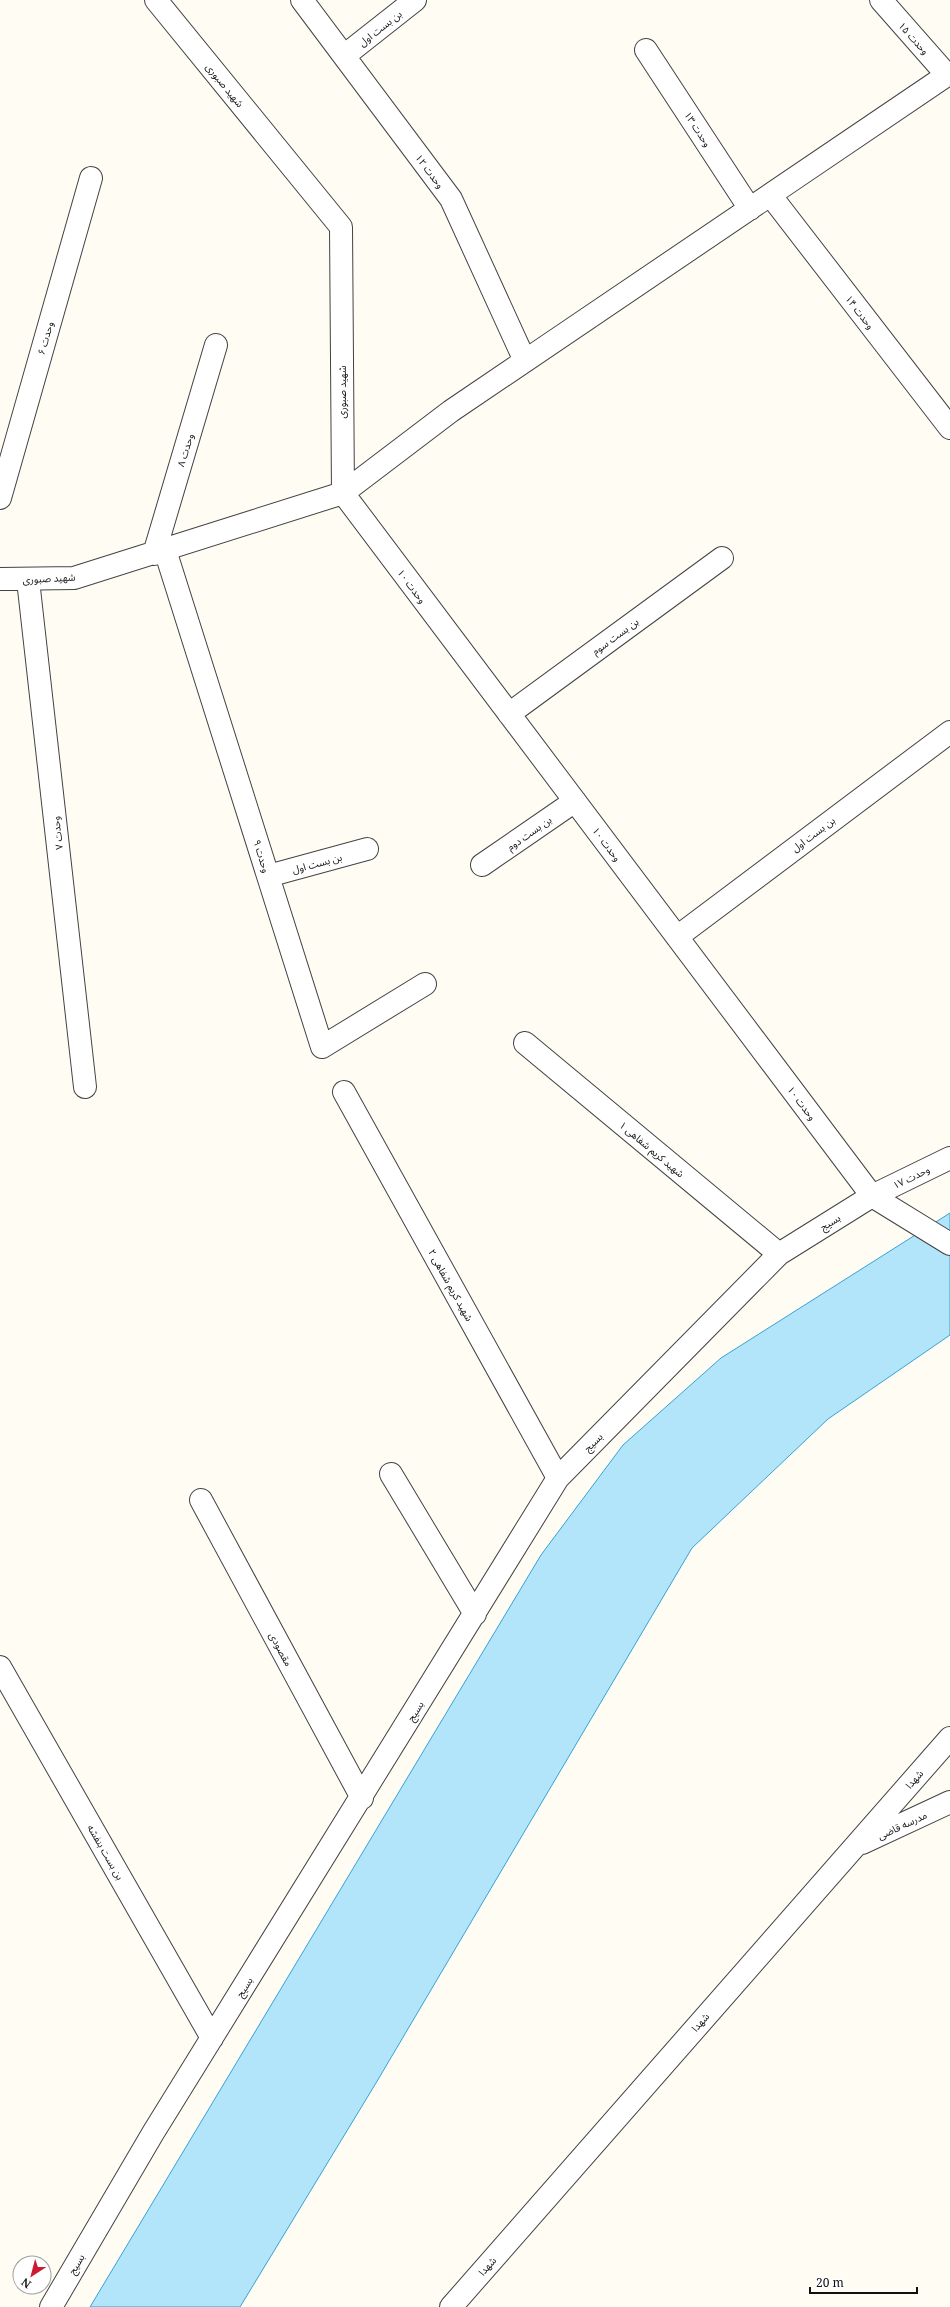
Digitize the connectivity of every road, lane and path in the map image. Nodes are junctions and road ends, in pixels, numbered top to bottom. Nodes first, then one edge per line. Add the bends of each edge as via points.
1 (156, 0) edge
2 (302, 0) edge
3 (415, 0) edge
4 (881, 0) edge
5 (646, 50) dead end
6 (344, 56) junction
7 (949, 74) edge
8 (91, 178) dead end
9 (770, 196) junction
10 (750, 209) junction
11 (216, 346) dead end
12 (525, 361) junction
13 (950, 428) edge
14 (343, 493) junction
15 (0, 498) edge
16 (159, 552) junction
17 (722, 558) dead end
18 (0, 580) edge
19 (28, 580) junction
20 (509, 714) junction
21 (950, 732) edge
22 (575, 801) junction
23 (367, 849) dead end
24 (482, 865) dead end
25 (268, 876) junction
26 (677, 937) junction
27 (425, 984) dead end
28 (525, 1043) dead end
29 (85, 1087) dead end
30 (344, 1092) dead end
31 (950, 1158) edge
32 (872, 1196) junction
33 (950, 1244) edge
34 (779, 1254) junction
35 (391, 1474) dead end
36 (558, 1478) junction
37 (201, 1500) dead end
38 (475, 1614) junction
39 (0, 1667) edge
40 (950, 1738) edge
41 (362, 1798) junction
42 (950, 1802) edge
43 (854, 1847) junction
44 (212, 2038) junction
45 (51, 2307) edge
46 (451, 2307) edge

1 - 14 street, شهید صبوری via 341,227
2 - 6 street, وحدت ۱۲
3 - 6 street, بن بست اول
4 - 7 street, وحدت ۱۵
5 - 10 street, وحدت ۱۳
6 - 12 street, وحدت ۱۲ via 450,199
7 - 9 street
8 - 15 street, وحدت ۶
9 - 10 street
9 - 13 street, وحدت ۱۴
10 - 12 street
11 - 16 street, وحدت ۸
12 - 14 street via 451,410
14 - 16 street, شهید صبوری
14 - 20 street, وحدت ۱۰
16 - 19 street, شهید صبوری via 74,578
16 - 25 street, وحدت ۹
17 - 20 street, بن بست سوم
18 - 19 street, شهید صبوری
19 - 29 street, وحدت ۷
20 - 22 street, وحدت ۱۰
21 - 26 street, بن بست اول
22 - 24 street, بن بست دوم
22 - 26 street, وحدت ۱۰
23 - 25 street, بن بست اول
25 - 27 street, وحدت ۹ via 322,1047
26 - 32 street, وحدت ۱۰
28 - 34 street, شهید کریم شفاهی ۱
30 - 36 street, شهید کریم شفاهی ۲
31 - 32 street, وحدت ۱۷
32 - 33 street
32 - 34 street, بسیج
34 - 36 street, بسیج
35 - 38 street
36 - 38 street, بسیج
37 - 41 street, مقصودی
38 - 41 street, بسیج
39 - 44 street, بن بست بنفشه
40 - 43 street, شهدا
41 - 44 street, بسیج
42 - 43 street, مدرسه قاضی
43 - 46 street, شهدا
44 - 45 street, بسیج

